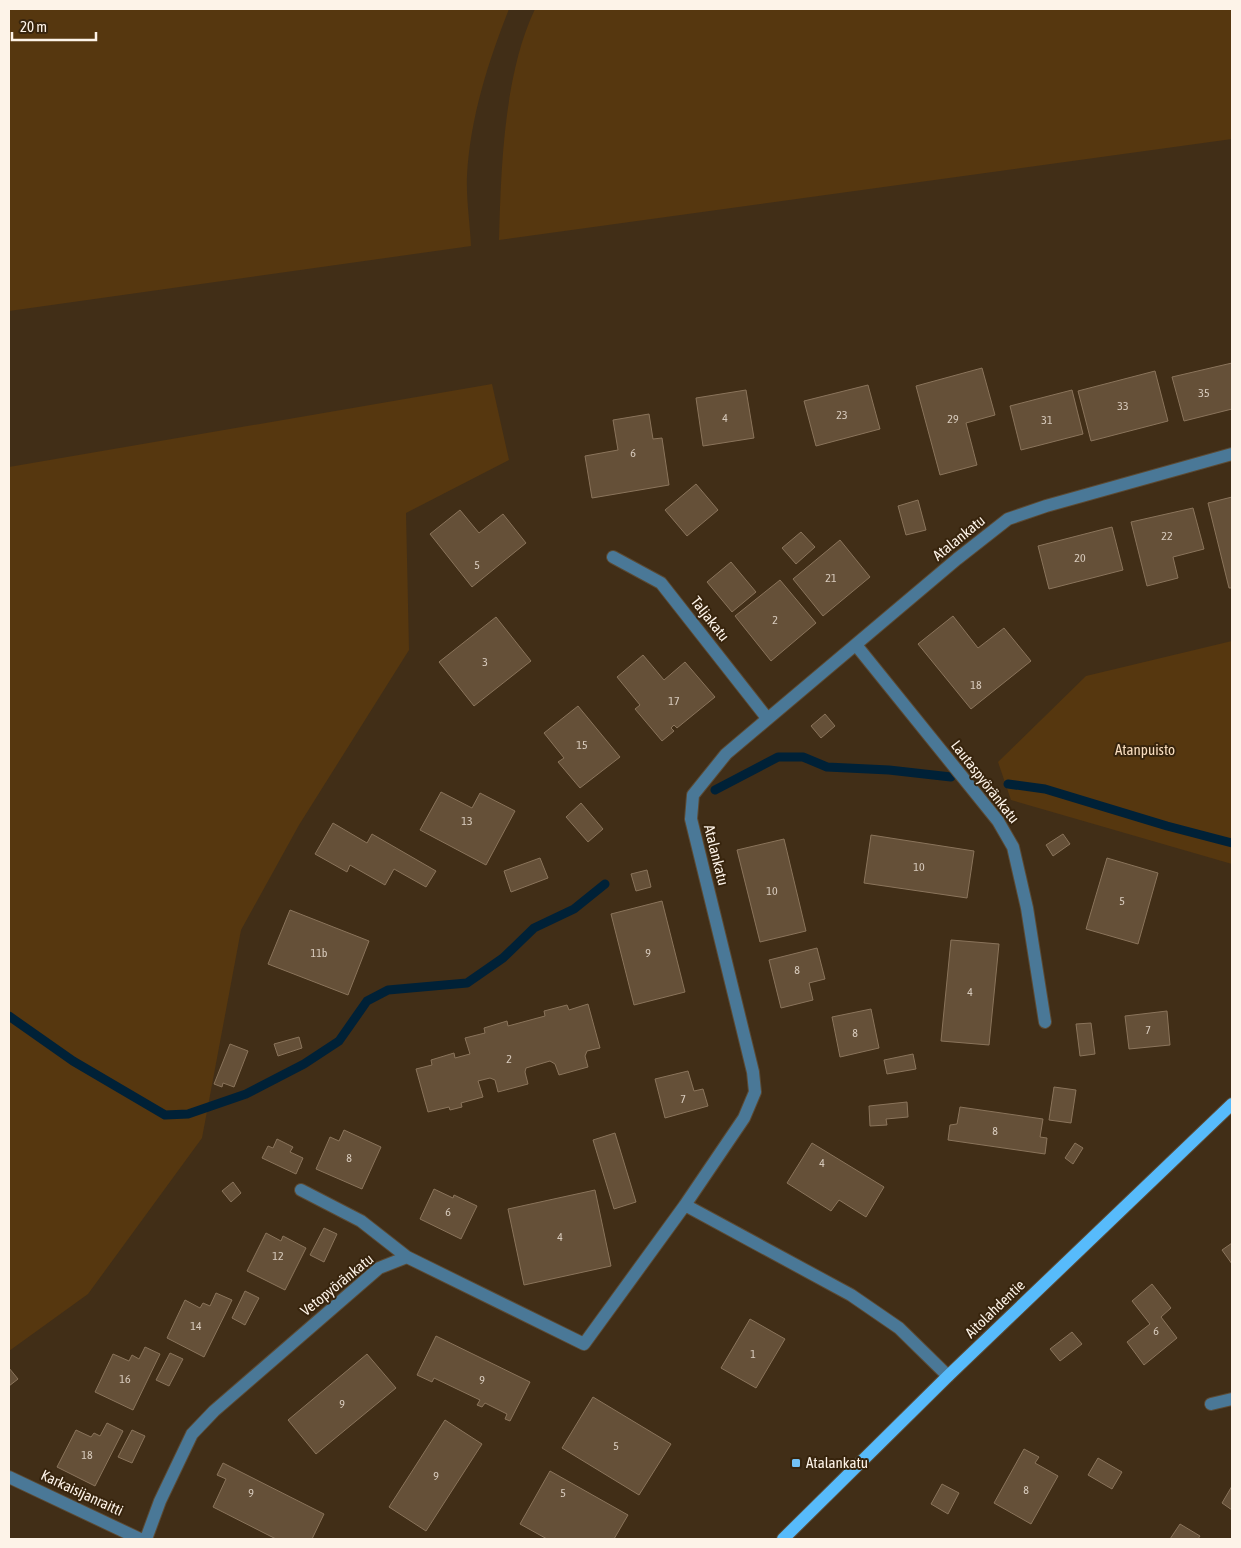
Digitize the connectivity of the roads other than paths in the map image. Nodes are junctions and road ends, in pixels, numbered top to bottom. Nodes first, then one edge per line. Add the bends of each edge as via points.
1 (1232, 454) edge
2 (613, 557) dead end
3 (856, 645) junction
4 (767, 718) junction
5 (1045, 1022) dead end
6 (1232, 1104) edge
7 (301, 1190) dead end
8 (685, 1205) junction
9 (407, 1257) junction
10 (948, 1376) junction
11 (1232, 1398) edge
12 (1211, 1404) dead end
13 (9, 1477) edge
14 (140, 1539) edge
15 (146, 1539) edge
16 (783, 1539) edge

1 - 3 street, Atalankatu via 1008,519
2 - 4 street, Taljakatu via 661,583
3 - 4 street, Atalankatu
3 - 5 street, Lautaspyöränkatu via 998,822 1013,847 1027,908
4 - 8 street, Atalankatu via 726,754 693,795 691,819 753,1072 755,1092 744,1118
6 - 10 main road, Aitolahdentie
7 - 9 street via 361,1221
8 - 9 street via 584,1344
8 - 10 street via 851,1295 899,1328
9 - 15 street, Vetopyöränkatu via 379,1268 214,1411 192,1434 160,1500
10 - 16 main road, Aitolahdentie
11 - 12 street
13 - 14 street, Karkaisijanraitti

